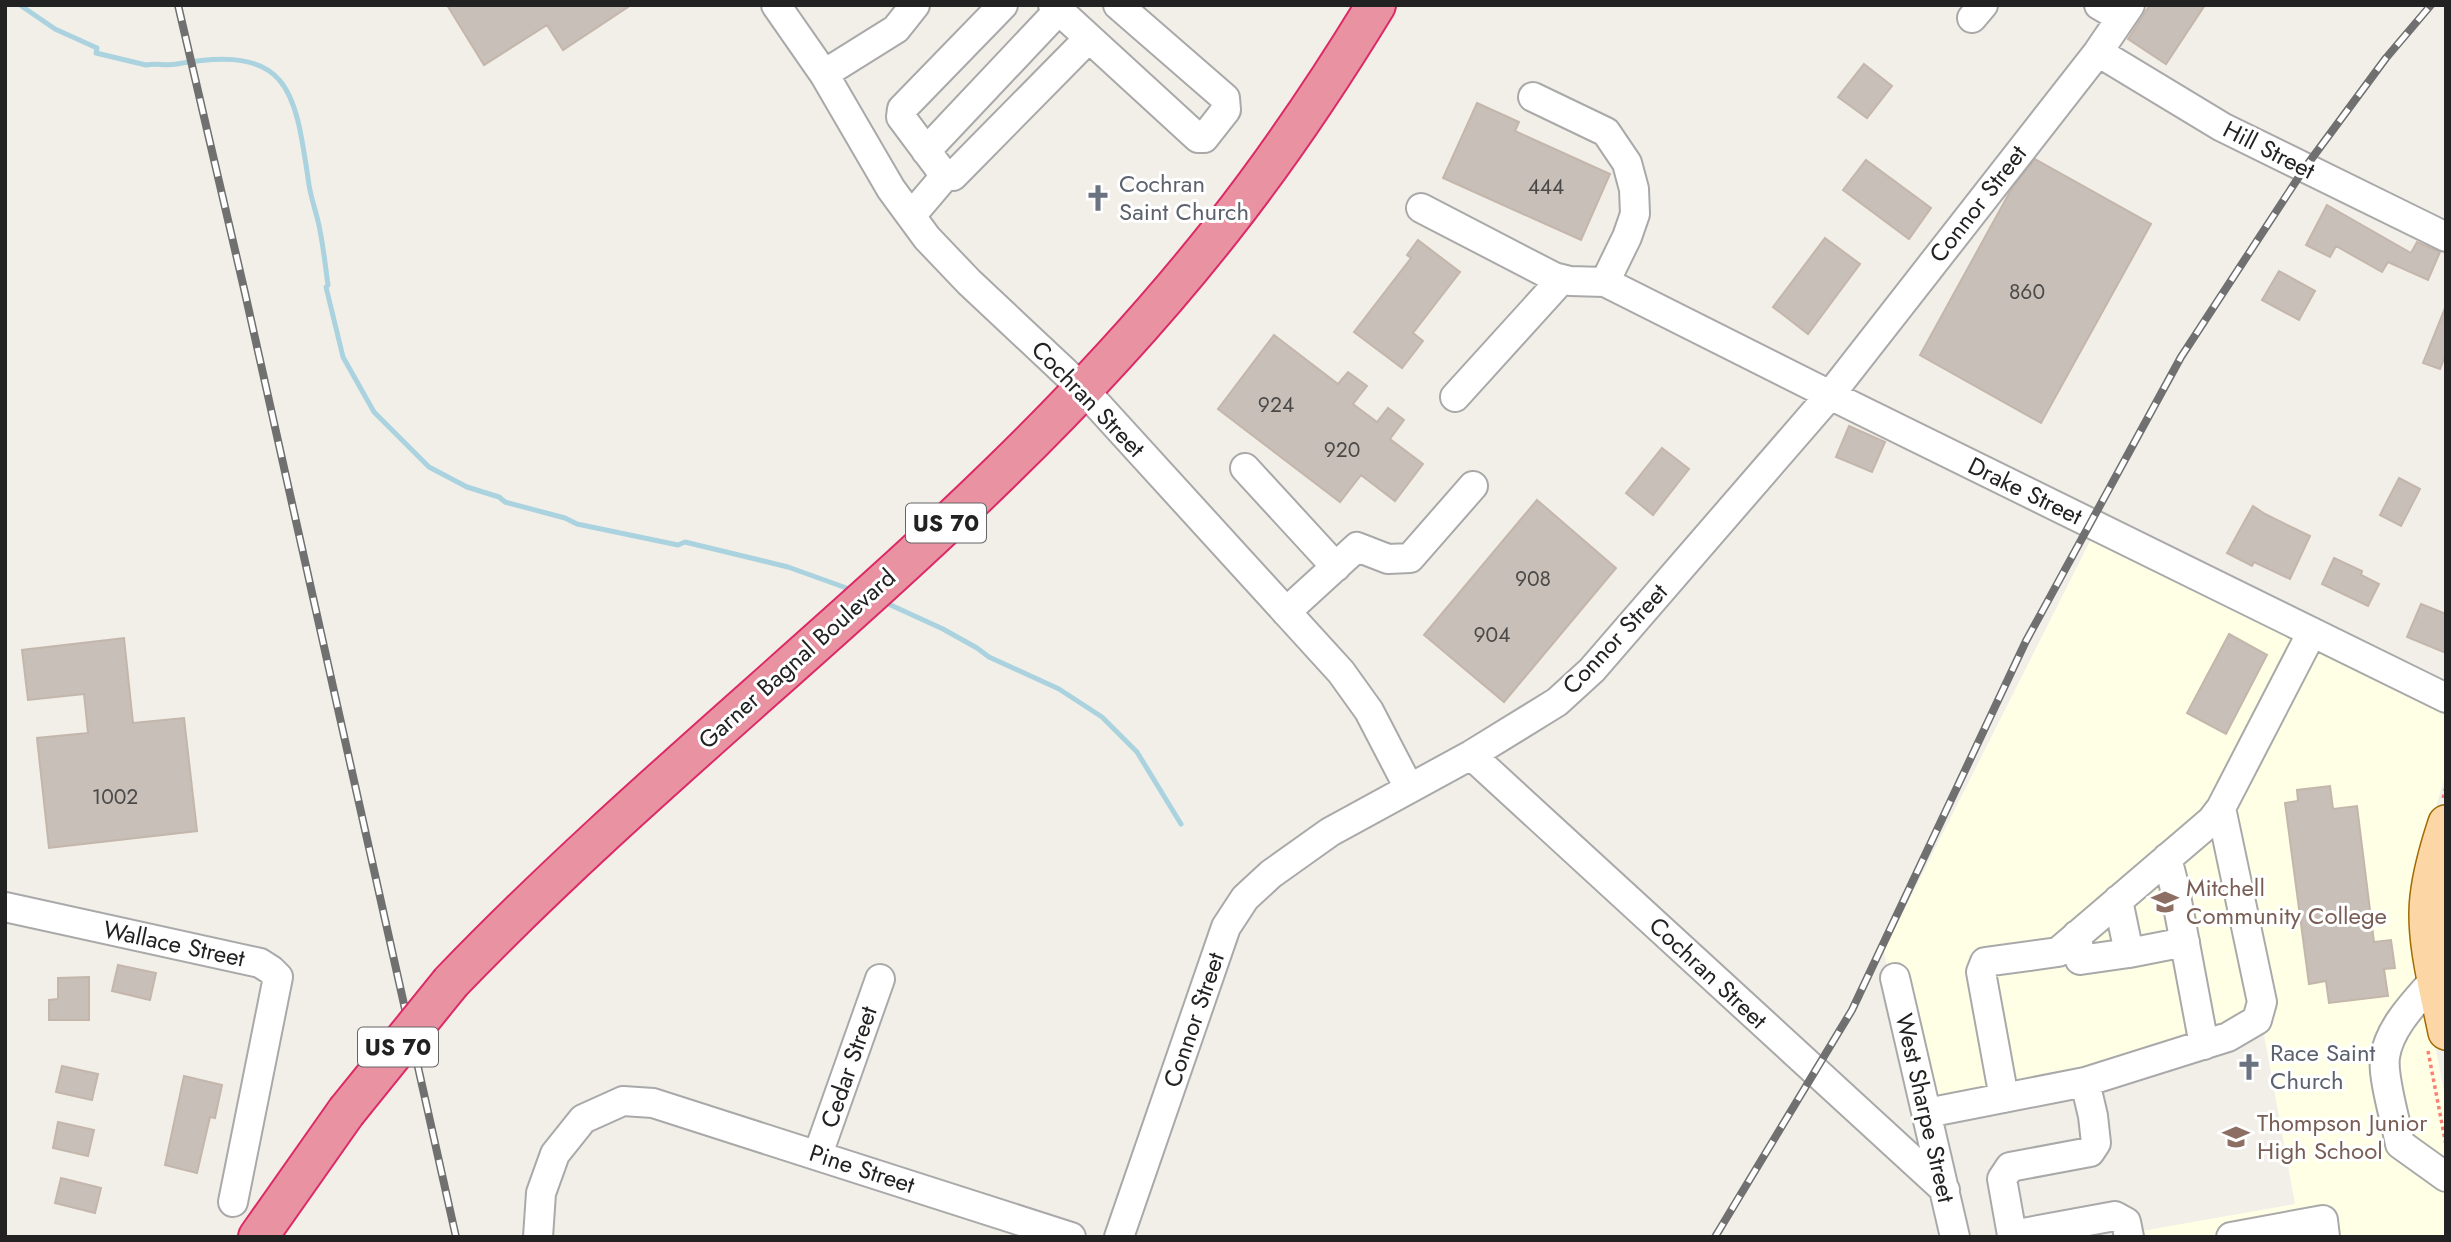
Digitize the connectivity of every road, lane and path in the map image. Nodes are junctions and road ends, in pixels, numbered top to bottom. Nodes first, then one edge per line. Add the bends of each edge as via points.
1 (776, 5) edge
2 (915, 5) edge
3 (1003, 5) edge
4 (1118, 5) edge
5 (1376, 5) edge
6 (1056, 8) edge
7 (2117, 10) edge
8 (1089, 38) junction
9 (2098, 52) junction
10 (824, 74) junction
11 (1533, 97) dead end
12 (926, 151) junction
13 (945, 176) junction
14 (1421, 208) dead end
15 (911, 216) junction
16 (2446, 237) edge
17 (1562, 279) junction
18 (1605, 282) junction
19 (1083, 389) junction
20 (1830, 395) junction
21 (1455, 397) dead end
22 (1245, 468) dead end
23 (1473, 485) dead end
24 (1336, 566) junction
25 (1286, 612) junction
26 (2312, 632) junction
27 (2446, 698) edge
28 (1471, 755) junction
29 (1409, 788) junction
30 (2221, 808) junction
31 (2446, 822) edge
32 (2167, 858) junction
33 (2118, 900) junction
34 (5, 907) edge
35 (2077, 935) junction
36 (2185, 942) junction
37 (2129, 953) junction
38 (1895, 978) dead end
39 (2436, 978) junction
40 (880, 979) dead end
41 (2446, 1032) edge
42 (2204, 1045) junction
43 (2085, 1082) junction
44 (2004, 1098) junction
45 (1927, 1113) junction
46 (818, 1154) junction
47 (2446, 1177) edge
48 (1945, 1190) junction
49 (233, 1202) dead end
50 (1005, 1226) edge
51 (2012, 1236) edge
52 (257, 1237) edge
53 (538, 1237) edge
54 (1071, 1237) edge
55 (1119, 1237) edge
56 (1955, 1237) edge
57 (2129, 1237) edge
58 (2231, 1237) edge
59 (2325, 1237) edge

1 - 10 street, Cochran Street
2 - 10 street via 896,29
3 - 12 street via 902,109 901,117
4 - 8 street via 1225,98 1226,110 1205,138 1198,138
5 - 19 highway, Garner Bagnal Boulevard / US 70 via 1223,229
6 - 8 street
6 - 12 street
7 - 9 street, Connor Street
8 - 13 street via 953,176
9 - 16 street, Hill Street via 2222,127
9 - 20 street, Connor Street
10 - 15 street, Cochran Street
11 - 18 street via 1606,132 1627,163 1635,214
12 - 13 street
13 - 15 street
14 - 17 street
15 - 19 street, Cochran Street via 969,282
17 - 18 street
17 - 21 street
18 - 20 street, Drake Street
19 - 25 street, Cochran Street
19 - 52 highway, Garner Bagnal Boulevard / US 70, bridge via 888,578 572,862 451,982 346,1112
20 - 26 street, Drake Street
20 - 28 street, Connor Street via 1592,670 1557,702
22 - 24 street
23 - 24 street via 1410,558 1388,559 1357,547
24 - 25 street
25 - 29 street, Cochran Street via 1341,672 1369,711
26 - 27 street, Drake Street
26 - 30 street
28 - 29 street, Connor Street
28 - 48 street, Cochran Street
29 - 55 street, Connor Street via 1330,832 1270,874 1245,898 1226,927
30 - 32 street
30 - 42 street via 2262,1002 2257,1020
31 - 39 main road via 2428,899
32 - 33 street
32 - 36 street
33 - 35 street
33 - 37 street
34 - 49 street, Wallace Street via 260,963 278,977
35 - 37 street via 2080,960
35 - 44 street via 2058,952 1985,962 1981,972
36 - 37 street
36 - 42 street
38 - 45 street, West Sharpe Street
39 - 41 main road
39 - 47 street via 2407,1013 2384,1059 2400,1144
40 - 46 street, Cedar Street
42 - 43 street
43 - 44 street
43 - 51 street via 2096,1143 2090,1152 2010,1167 2002,1179
44 - 45 street
45 - 48 street, West Sharpe Street
46 - 50 street, Pine Street
46 - 53 street, Pine Street via 653,1103 623,1101 583,1119 555,1154 541,1193
48 - 56 street, West Sharpe Street
50 - 54 street, Pine Street
51 - 57 street via 2115,1216 2126,1222
58 - 59 street via 2323,1220

